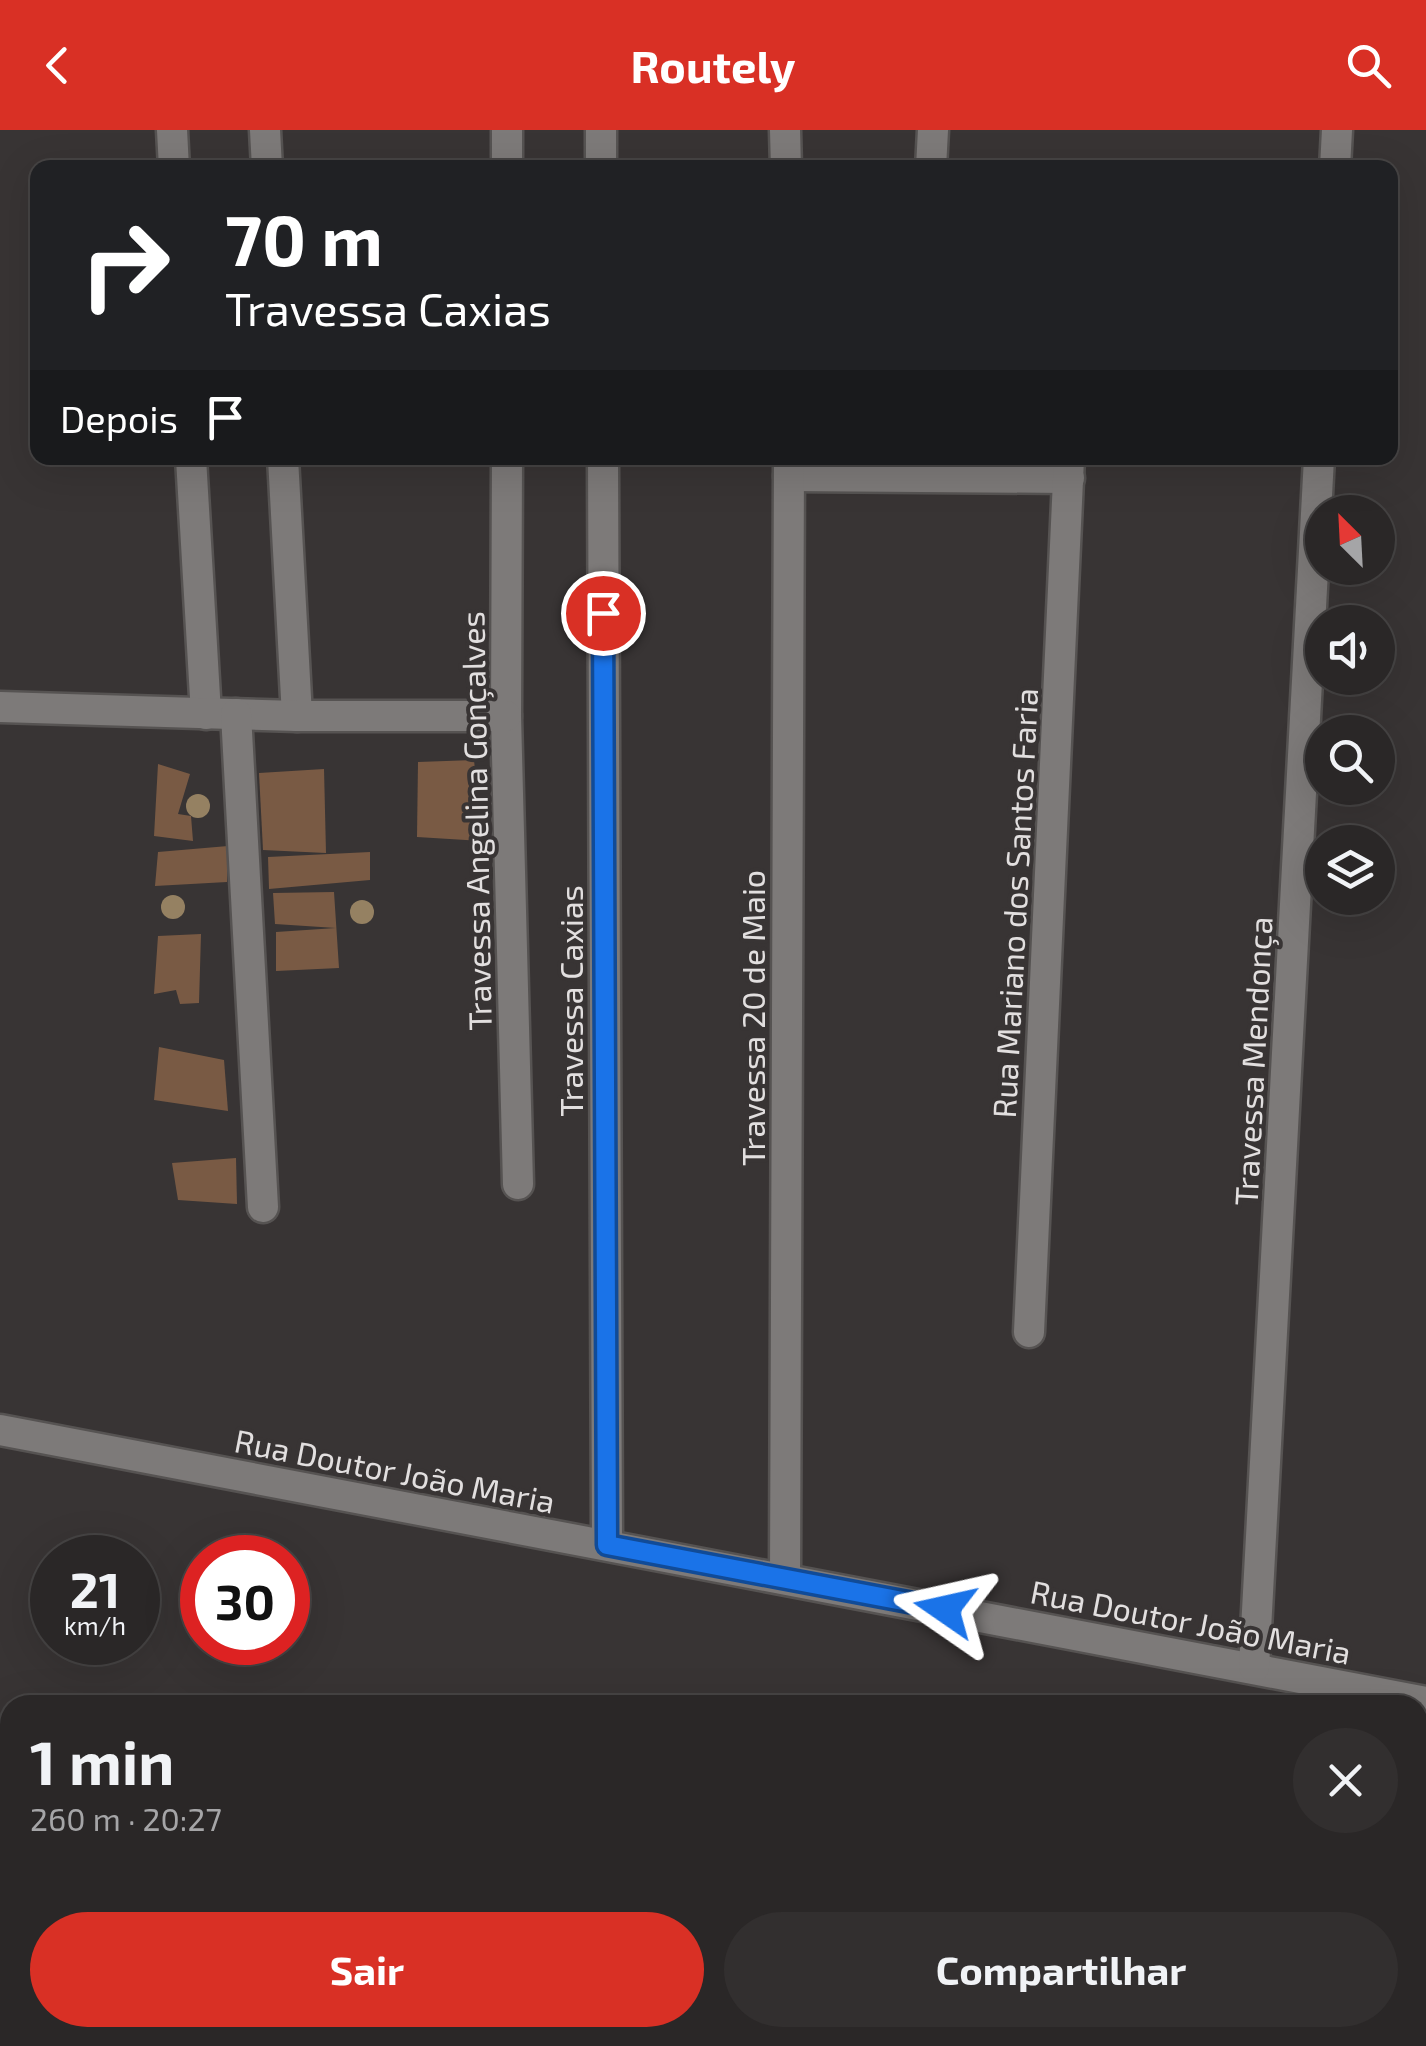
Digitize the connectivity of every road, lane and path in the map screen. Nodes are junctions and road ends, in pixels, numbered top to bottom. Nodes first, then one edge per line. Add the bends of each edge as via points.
1 (172, 130) edge
2 (265, 130) edge
3 (508, 130) edge
4 (601, 130) edge
5 (785, 130) edge
6 (932, 130) edge
7 (1337, 130) edge
8 (174, 160) edge
9 (267, 160) edge
10 (507, 160) edge
11 (602, 160) edge
12 (786, 160) edge
13 (931, 160) edge
14 (1335, 160) edge
15 (192, 465) edge
16 (283, 465) edge
17 (506, 465) edge
18 (602, 465) edge
19 (1320, 465) edge
20 (789, 467) edge
21 (1069, 468) edge
22 (0, 707) edge
23 (221, 714) junction
24 (297, 716) junction
25 (506, 716) junction
26 (518, 1184) dead end
27 (263, 1207) dead end
28 (1029, 1332) dead end
29 (0, 1430) edge
30 (607, 1545) junction
31 (785, 1579) junction
32 (1254, 1667) junction
33 (1392, 1695) edge

1 - 8 street
2 - 9 street
3 - 10 street
4 - 11 street
5 - 12 street
6 - 13 street
7 - 14 street
15 - 23 street
16 - 24 street
17 - 25 street, Travessa Angelina Gonçalves
18 - 30 street, Travessa Caxias
19 - 32 street, Travessa Mendonça
20 - 21 street, Rua Mariano dos Santos Faria
20 - 31 street, Travessa 20 de Maio
21 - 28 street, Rua Mariano dos Santos Faria
22 - 23 street
23 - 24 street
23 - 27 street
24 - 25 street
25 - 26 street, Travessa Angelina Gonçalves
29 - 30 street, Rua Doutor João Maria
30 - 31 street, Rua Doutor João Maria
31 - 32 street, Rua Doutor João Maria
32 - 33 street, Rua Doutor João Maria

